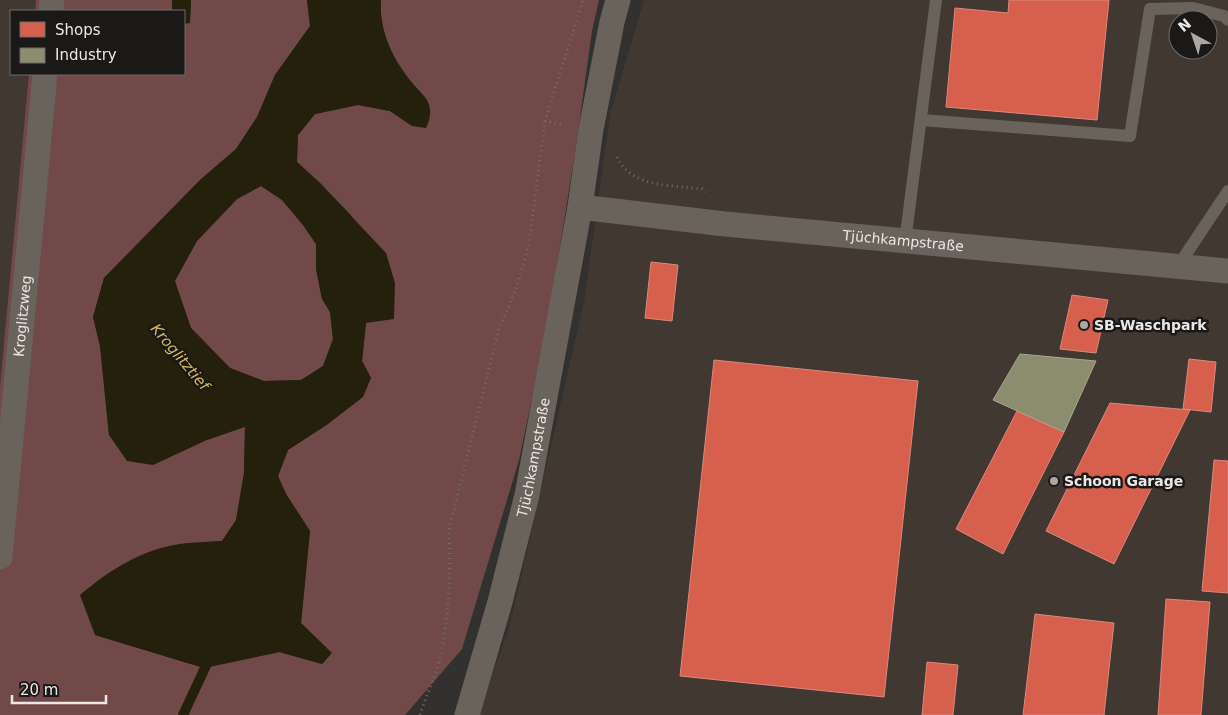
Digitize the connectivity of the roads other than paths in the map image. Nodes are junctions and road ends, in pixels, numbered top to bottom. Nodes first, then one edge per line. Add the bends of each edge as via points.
1 (618, 0) edge
2 (936, 0) edge
3 (1228, 20) edge
4 (45, 75) edge
5 (921, 120) junction
6 (1228, 192) edge
7 (580, 207) junction
8 (905, 242) junction
9 (1178, 266) junction
10 (1228, 271) edge
11 (0, 557) edge
12 (470, 711) edge

1 - 7 street, Tjüchkampstraße via 590,129
2 - 5 lane
3 - 5 lane via 1193,8 1150,9 1130,136
4 - 11 street, Kroglitzweg
5 - 8 lane
6 - 9 lane
7 - 8 street, Tjüchkampstraße
7 - 12 street, Tjüchkampstraße via 527,496
8 - 9 street, Tjüchkampstraße
9 - 10 street, Tjüchkampstraße

